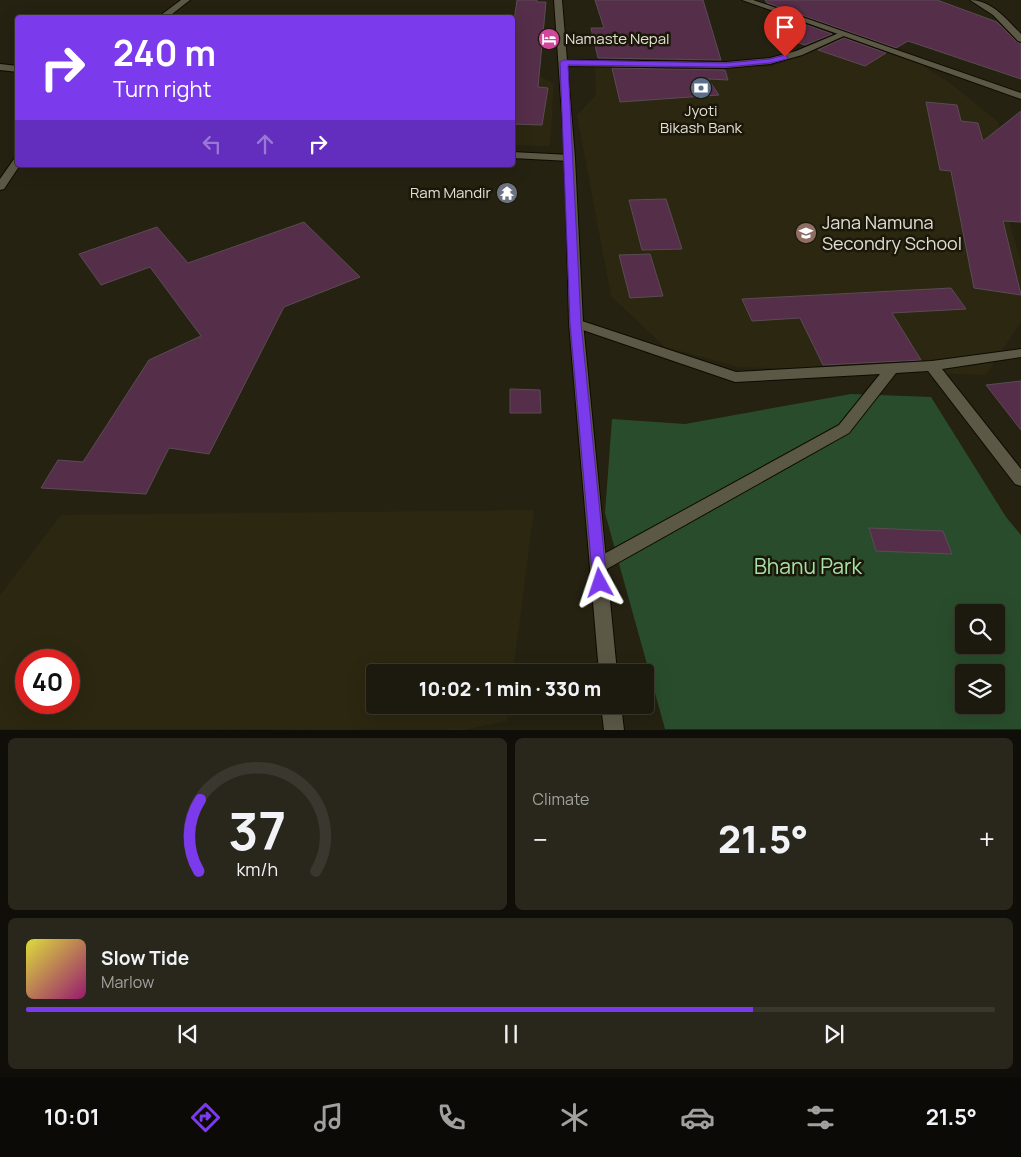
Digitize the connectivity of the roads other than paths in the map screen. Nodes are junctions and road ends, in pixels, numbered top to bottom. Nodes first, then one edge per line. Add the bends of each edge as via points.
1 (186, 0) edge
2 (558, 0) edge
3 (746, 0) edge
4 (974, 0) edge
5 (165, 15) edge
6 (842, 34) junction
7 (1021, 39) edge
8 (564, 62) junction
9 (0, 67) edge
10 (15, 69) edge
11 (1020, 95) edge
12 (515, 154) edge
13 (570, 158) junction
14 (15, 164) edge
15 (0, 186) edge
16 (576, 323) junction
17 (1021, 353) edge
18 (932, 366) junction
19 (891, 369) junction
20 (1021, 480) edge
21 (598, 566) junction
22 (607, 664) edge
23 (612, 714) edge
24 (614, 730) edge

1 - 5 street
2 - 8 street
3 - 6 street
4 - 7 street via 996,13
6 - 8 street via 799,53 770,61 726,65
6 - 11 street
8 - 13 street
9 - 10 street
12 - 13 street
13 - 16 street
14 - 15 street
16 - 19 street via 734,377
16 - 21 street
17 - 18 street
18 - 19 street
18 - 20 street
19 - 21 street via 844,429
21 - 22 street
23 - 24 street

